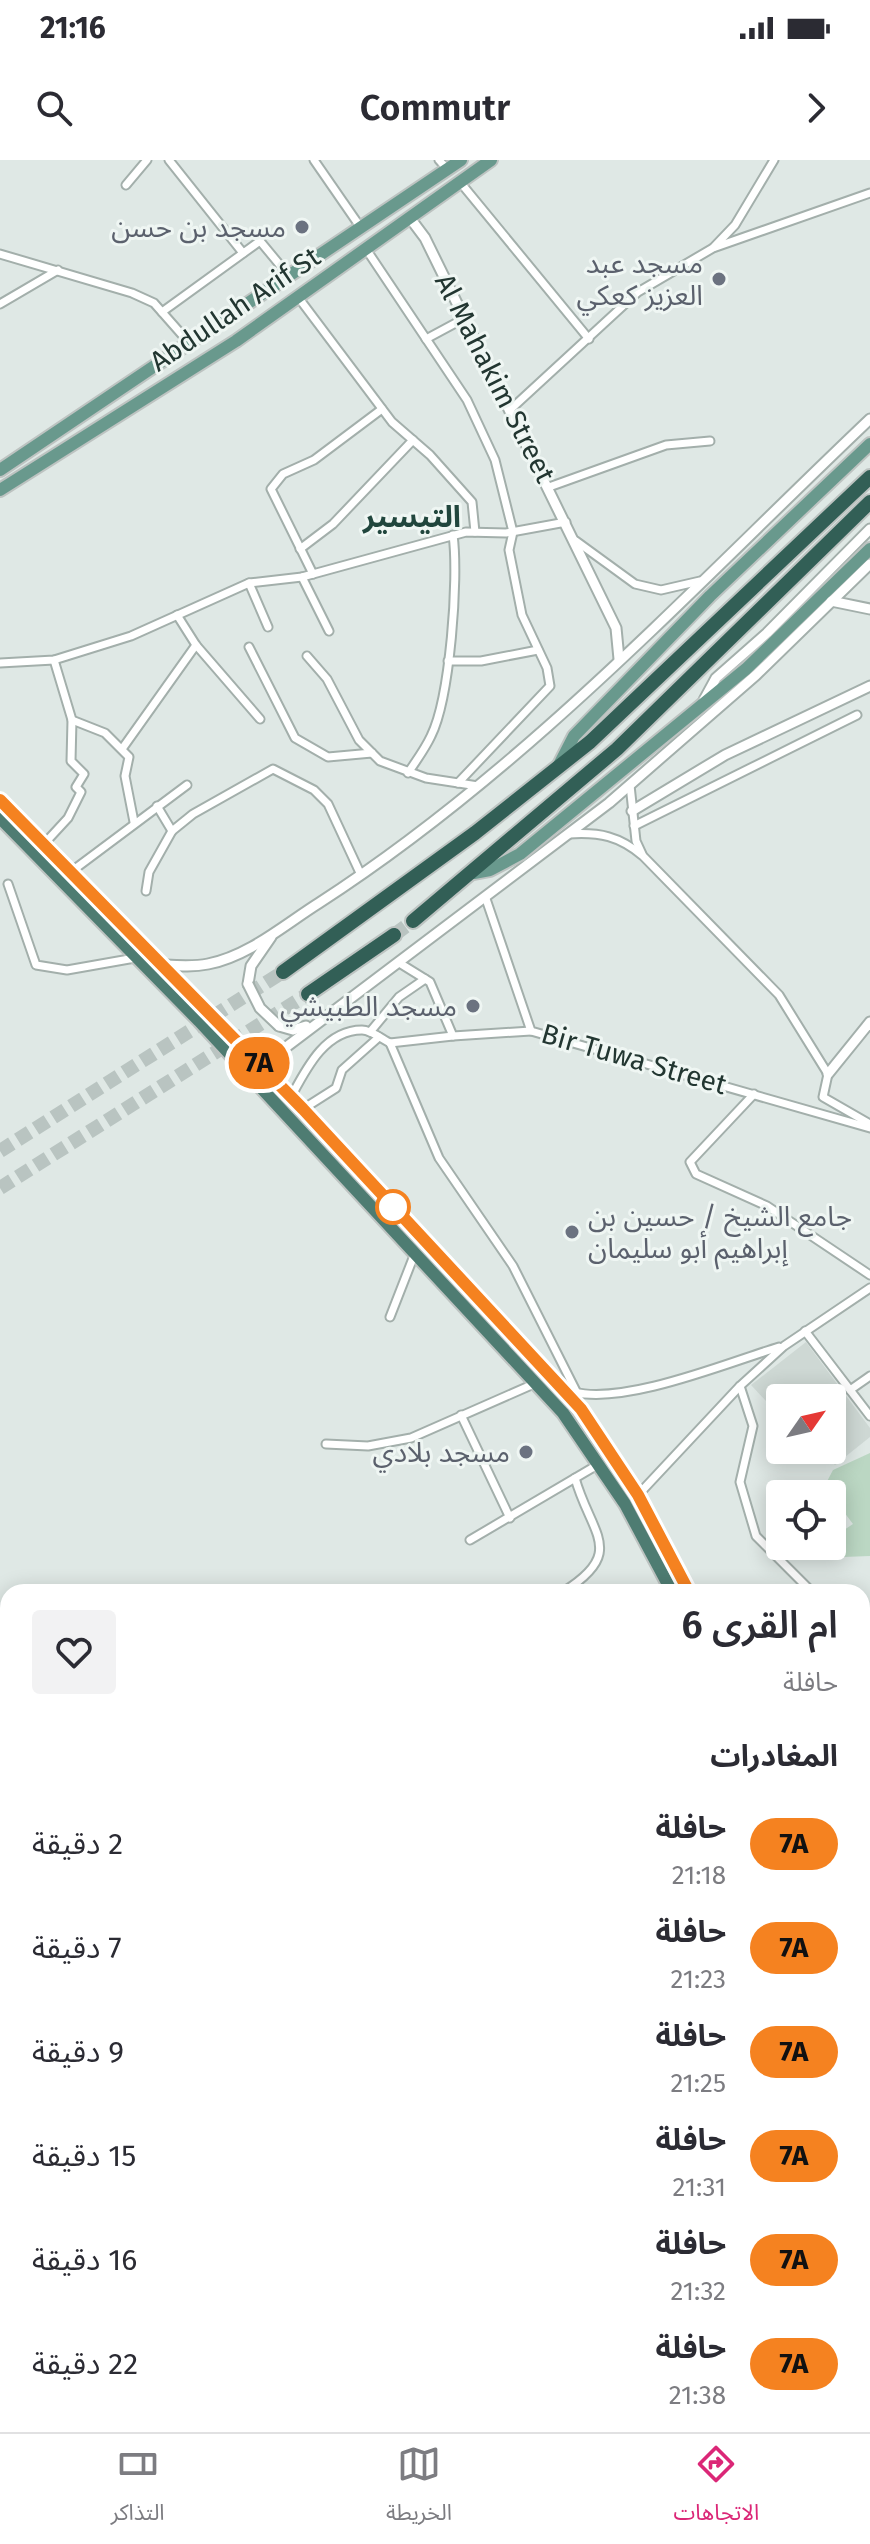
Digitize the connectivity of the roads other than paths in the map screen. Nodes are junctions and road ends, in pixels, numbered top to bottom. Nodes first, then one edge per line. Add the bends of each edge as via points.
1 (147, 160) edge
2 (169, 160) edge
3 (314, 160) edge
4 (461, 160) edge
5 (491, 160) edge
6 (774, 160) edge
7 (444, 165) edge
8 (460, 182) junction
9 (126, 185) dead end
10 (870, 193) edge
11 (410, 218) junction
12 (362, 230) junction
13 (369, 246) junction
14 (713, 248) junction
15 (243, 253) junction
16 (0, 254) edge
17 (58, 270) junction
18 (290, 278) junction
19 (298, 297) junction
20 (0, 304) edge
21 (162, 312) junction
22 (465, 318) junction
23 (426, 339) junction
24 (589, 339) junction
25 (191, 345) junction
26 (382, 409) junction
27 (511, 409) junction
28 (870, 419) edge
29 (413, 440) junction
30 (710, 441) dead end
31 (870, 444) edge
32 (0, 470) edge
33 (870, 477) edge
34 (549, 487) junction
35 (0, 490) edge
36 (870, 502) edge
37 (566, 522) junction
38 (870, 529) edge
39 (475, 532) junction
40 (513, 532) junction
41 (453, 535) junction
42 (576, 541) junction
43 (300, 549) junction
44 (870, 549) edge
45 (870, 564) edge
46 (313, 574) junction
47 (302, 577) junction
48 (700, 581) junction
49 (249, 583) junction
50 (831, 601) junction
51 (870, 609) edge
52 (177, 615) junction
53 (268, 627) dead end
54 (329, 631) dead end
55 (196, 645) junction
56 (249, 647) dead end
57 (538, 650) junction
58 (307, 656) dead end
59 (619, 659) junction
60 (54, 660) junction
61 (448, 661) junction
62 (0, 663) edge
63 (870, 686) edge
64 (698, 710) junction
65 (857, 715) dead end
66 (260, 719) dead end
67 (72, 720) junction
68 (122, 749) junction
69 (372, 753) junction
70 (558, 767) junction
71 (408, 773) junction
72 (458, 783) junction
73 (187, 785) dead end
74 (630, 785) junction
75 (480, 786) junction
76 (0, 792) edge
77 (0, 800) edge
78 (157, 806) junction
79 (632, 811) junction
80 (0, 820) edge
81 (134, 822) junction
82 (634, 826) junction
83 (172, 831) junction
84 (569, 834) junction
85 (39, 845) junction
86 (643, 856) junction
87 (72, 871) junction
88 (474, 873) junction
89 (361, 875) junction
90 (8, 884) dead end
91 (146, 891) dead end
92 (486, 899) junction
93 (413, 921) tunnel mouth
94 (275, 931) junction
95 (394, 935) tunnel mouth
96 (138, 957) junction
97 (401, 964) junction
98 (165, 965) junction
99 (283, 972) tunnel mouth
100 (425, 979) junction
101 (308, 994) tunnel mouth
102 (316, 1022) junction
103 (870, 1022) edge
104 (531, 1031) junction
105 (370, 1032) junction
106 (453, 1036) junction
107 (379, 1037) junction
108 (390, 1043) junction
109 (261, 1066) junction
110 (828, 1074) junction
111 (754, 1094) junction
112 (291, 1097) junction
113 (303, 1109) junction
114 (870, 1126) edge
115 (415, 1253) junction
116 (870, 1275) edge
117 (870, 1288) edge
118 (390, 1317) dead end
119 (805, 1331) junction
120 (784, 1346) junction
121 (870, 1376) edge
122 (536, 1383) junction
123 (740, 1386) junction
124 (850, 1390) junction
125 (571, 1392) junction
126 (461, 1415) junction
127 (870, 1416) edge
128 (326, 1444) dead end
129 (599, 1464) junction
130 (575, 1478) junction
131 (638, 1495) junction
132 (510, 1518) junction
133 (470, 1540) dead end
134 (576, 1584) edge
135 (667, 1584) edge
136 (685, 1584) edge
137 (804, 1584) edge

1 - 9 street
2 - 15 street
3 - 12 street
4 - 7 main road
5 - 8 main road, Abdullah Arif St
6 - 14 street via 735,225
7 - 12 main road
8 - 11 main road, Abdullah Arif St
8 - 24 street
10 - 14 street
11 - 13 main road, Abdullah Arif St
11 - 22 street, Al Mahakim Street
12 - 13 main road
12 - 18 main road
13 - 19 main road, Abdullah Arif St
13 - 23 street
14 - 24 street via 638,292
15 - 18 street via 260,241
15 - 21 street
16 - 17 street
17 - 20 street
17 - 21 street via 132,293
18 - 25 main road
19 - 26 street
19 - 35 main road, Abdullah Arif St
21 - 25 street
22 - 23 street
22 - 27 street, Al Mahakim Street
23 - 40 street via 467,400 489,448
24 - 27 street
25 - 32 main road
26 - 29 street
26 - 43 street via 314,460 283,474 271,489
27 - 34 street, Al Mahakim Street
28 - 48 street
29 - 39 street via 472,502
29 - 43 street via 333,524
30 - 34 street via 666,445
31 - 70 main road via 710,596 574,736
33 - 70 highway via 655,683
34 - 37 street, Al Mahakim Street
36 - 88 highway via 617,749
37 - 40 street
37 - 42 street, Al Mahakim Street
38 - 64 street via 716,678
39 - 40 street
39 - 41 street
40 - 57 street via 509,550 522,615
41 - 46 street
41 - 61 street via 457,563
42 - 48 street via 635,584 661,590
42 - 59 street, Al Mahakim Street via 616,628
43 - 46 street
44 - 64 main road
45 - 50 street
46 - 47 street
47 - 49 street
47 - 54 street
48 - 59 street
49 - 52 street
49 - 53 street
50 - 51 street
50 - 74 street
52 - 55 street
52 - 60 street
55 - 66 street
55 - 68 street
56 - 69 street via 295,738 328,757
57 - 61 street via 481,661
57 - 72 street via 550,686
58 - 69 street
59 - 75 street
60 - 62 street
60 - 67 street
61 - 71 street via 433,734
63 - 79 street via 725,755
64 - 88 main road via 520,854
65 - 82 street
67 - 68 street via 105,733
67 - 85 street via 71,761 84,774 76,787 81,792 68,818
68 - 81 street via 129,757 125,776
69 - 71 street
70 - 99 highway
71 - 72 street
72 - 75 street
73 - 78 street
74 - 79 street
74 - 84 street
75 - 89 street
76 - 85 highway
77 - 85 highway
78 - 81 street
78 - 83 street
79 - 82 street
80 - 85 highway
81 - 87 street
82 - 86 street
83 - 89 street via 273,769 314,790 328,804
83 - 91 street via 149,872
84 - 86 street via 601,832
84 - 92 street
85 - 87 highway
85 - 96 highway
86 - 110 street via 779,995
87 - 98 highway
88 - 93 highway
89 - 94 street
90 - 96 street via 36,965 67,970
92 - 97 street
92 - 104 street, Bir Tuwa Street
94 - 98 street via 209,964
94 - 102 street, bridge via 251,966 248,984 260,1008 279,1026 293,1030
95 - 101 highway
96 - 115 highway
97 - 100 street
97 - 102 street
98 - 109 highway
100 - 105 street via 399,997
100 - 106 street
102 - 109 street
103 - 110 street
104 - 106 street
104 - 111 street, Bir Tuwa Street
105 - 107 street
105 - 112 street via 347,1033 316,1052
106 - 108 street
107 - 108 street
107 - 113 street via 342,1070 336,1088
108 - 125 street via 439,1158 513,1266
109 - 112 highway
110 - 114 street via 823,1097
111 - 114 street, Bir Tuwa Street
111 - 116 street via 690,1162 696,1174 767,1206
112 - 113 highway
113 - 125 highway
115 - 118 street
115 - 122 highway
117 - 119 street
119 - 120 street
119 - 124 street
120 - 123 street
120 - 125 street via 645,1387 590,1396
121 - 124 street
122 - 125 highway
122 - 126 street
122 - 129 highway
123 - 131 street
123 - 137 street via 753,1426 740,1482 756,1536
124 - 127 street
125 - 131 highway
126 - 128 street via 411,1438 368,1446
126 - 132 street
129 - 130 street
129 - 135 highway
130 - 132 street
130 - 134 street via 601,1542 599,1563
131 - 136 highway
132 - 133 street

